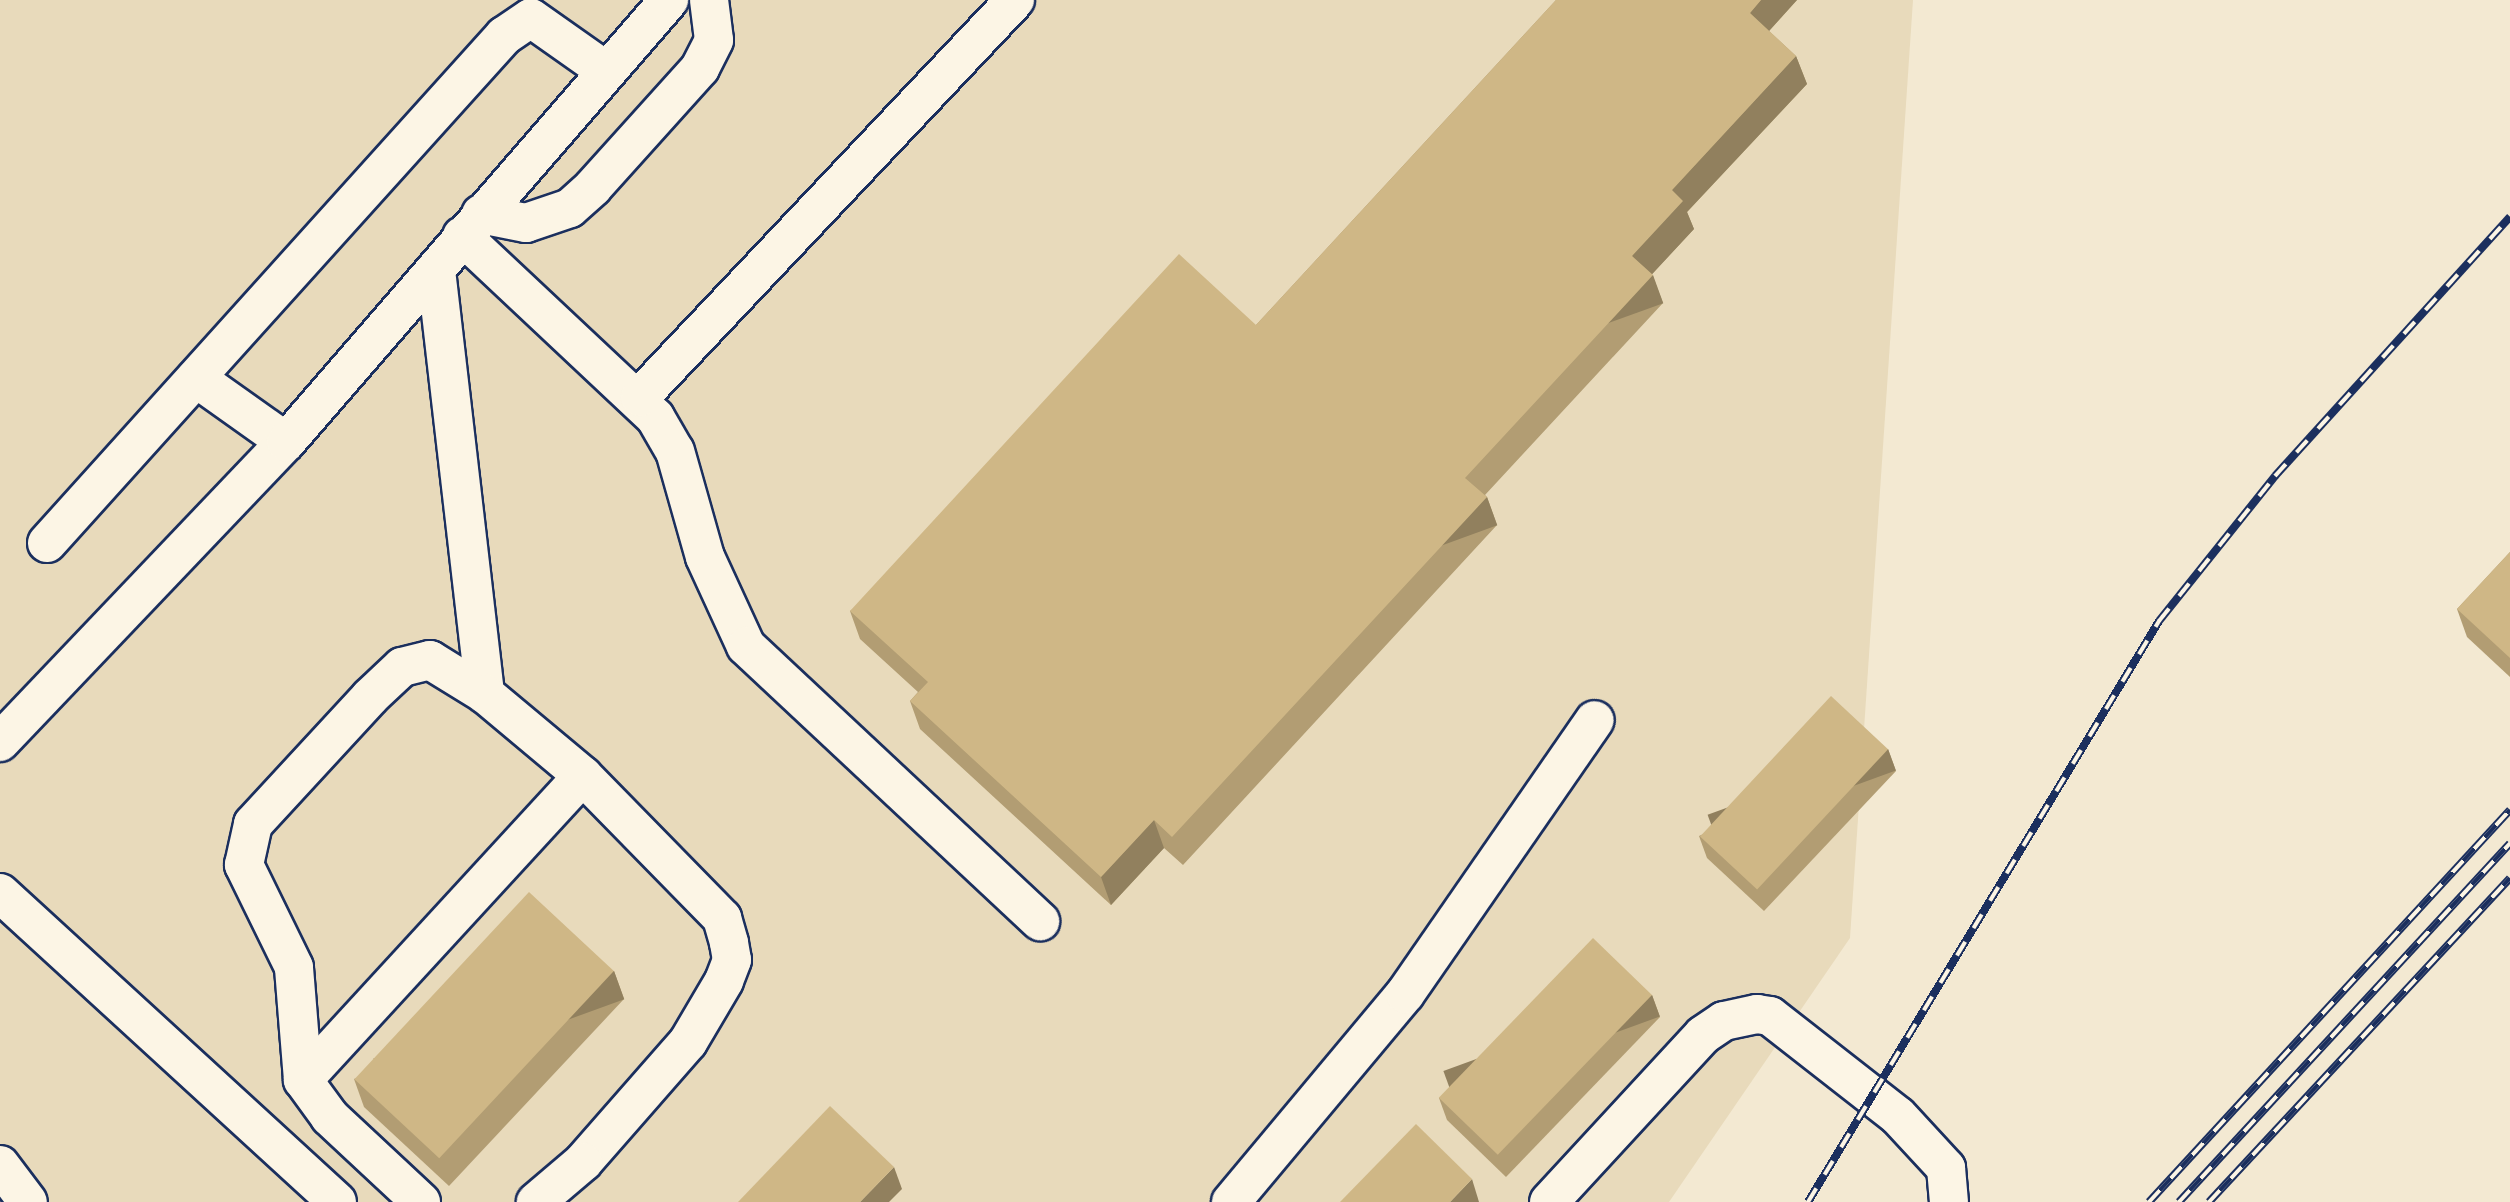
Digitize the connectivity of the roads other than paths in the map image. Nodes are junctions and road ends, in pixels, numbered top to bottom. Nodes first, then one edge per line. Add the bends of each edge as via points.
1 (668, 0) edge
2 (709, 0) edge
3 (1015, 0) edge
4 (606, 71) junction
5 (472, 225) junction
6 (436, 270) junction
7 (196, 378) junction
8 (640, 397) junction
9 (286, 442) junction
10 (47, 543) dead end
11 (485, 694) junction
12 (1595, 720) dead end
13 (0, 742) edge
14 (583, 776) junction
15 (0, 894) edge
16 (1040, 921) dead end
17 (303, 1080) junction
18 (0, 1165) edge
19 (28, 1202) edge
20 (337, 1202) edge
21 (421, 1202) edge
22 (536, 1202) edge
23 (1231, 1202) edge
24 (1549, 1202) edge
25 (1949, 1202) edge

1 - 4 lane
2 - 5 lane via 714,40 700,68 593,187 570,208 526,223
3 - 8 lane
4 - 5 lane
4 - 7 lane via 531,18 518,25
5 - 6 lane
5 - 8 lane
6 - 9 lane
6 - 11 lane
7 - 9 lane
7 - 10 lane
8 - 16 lane via 675,451 705,557 746,646
9 - 13 lane
11 - 14 lane
11 - 17 lane via 430,660 402,667 253,824 244,865 294,967
12 - 23 lane via 1405,994
14 - 17 lane
14 - 22 lane via 722,918 732,960 688,1042 583,1162
15 - 20 lane
17 - 21 lane via 330,1117
18 - 19 lane
24 - 25 lane via 1703,1035 1724,1021 1757,1014 1770,1016 1898,1116 1947,1168

